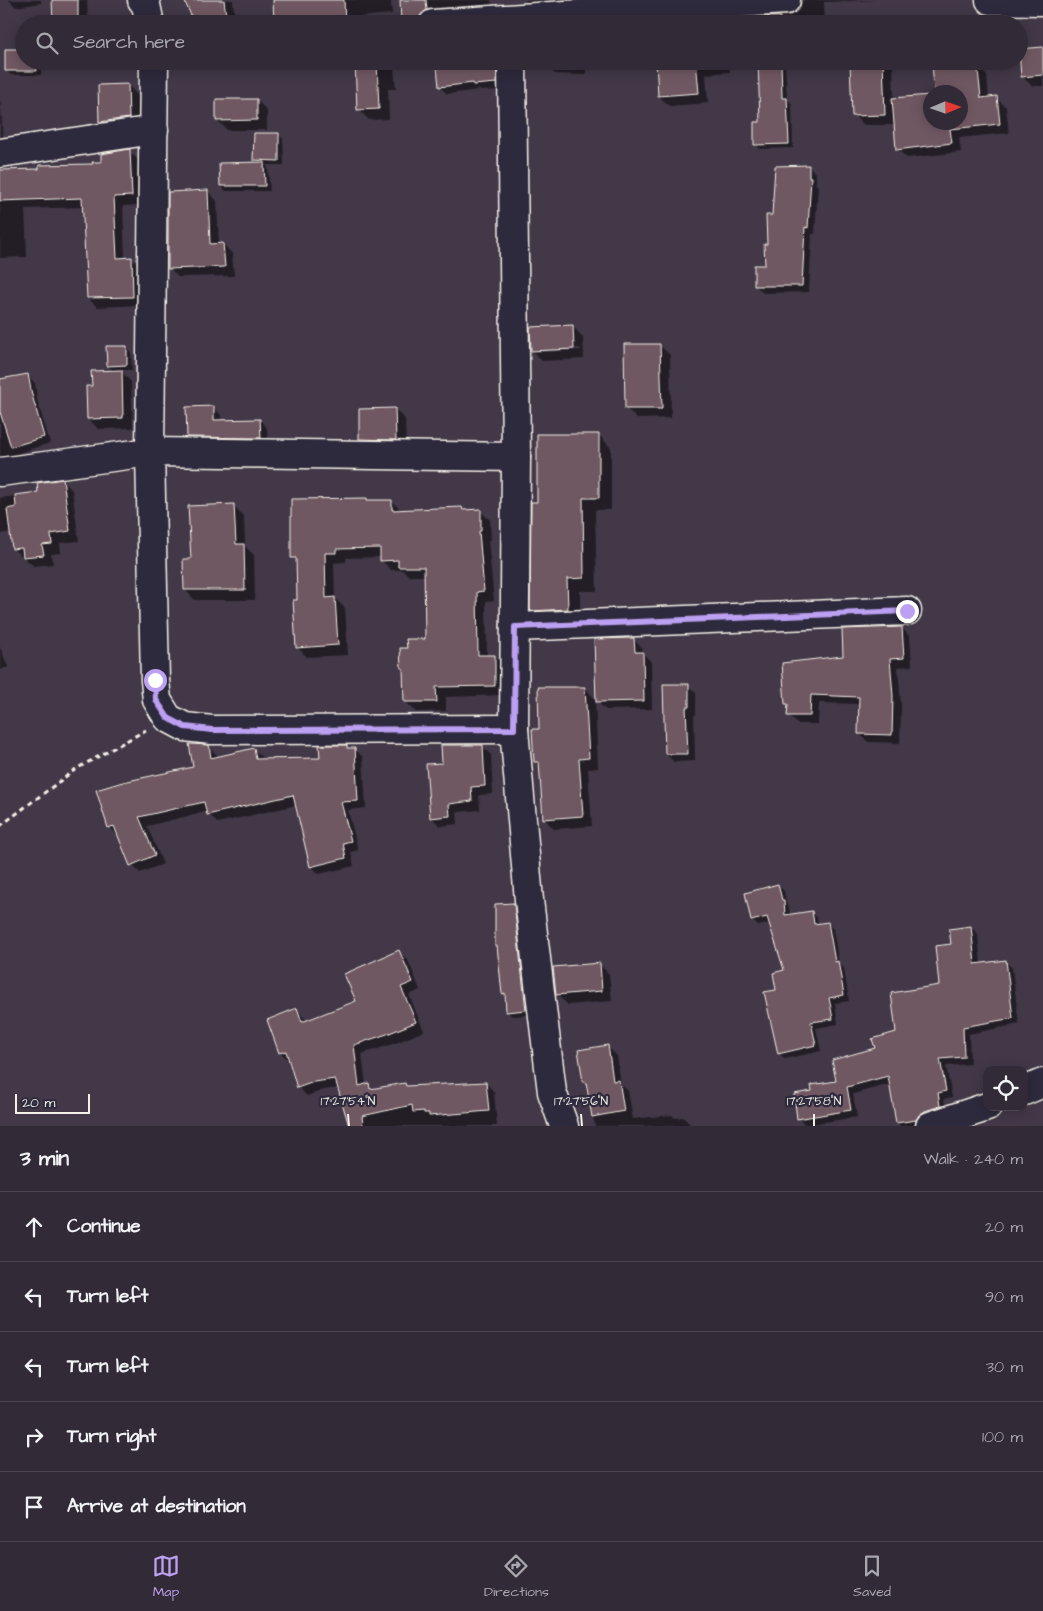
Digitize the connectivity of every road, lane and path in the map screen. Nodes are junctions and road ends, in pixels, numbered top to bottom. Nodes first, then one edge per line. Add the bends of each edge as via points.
1 (142, 0) edge
2 (786, 0) edge
3 (990, 0) edge
4 (1043, 1) edge
5 (621, 6) edge
6 (148, 15) edge
7 (556, 15) edge
8 (154, 70) edge
9 (512, 70) edge
10 (154, 130) junction
11 (0, 153) edge
12 (150, 452) junction
13 (516, 457) junction
14 (0, 472) edge
15 (907, 611) dead end
16 (515, 627) junction
17 (168, 718) junction
18 (514, 729) junction
19 (0, 826) edge
20 (1043, 1083) edge
21 (1028, 1089) edge
22 (983, 1108) edge
23 (564, 1126) edge
24 (930, 1126) edge

1 - 6 street
2 - 5 street
3 - 4 street
5 - 7 street
8 - 10 street
9 - 13 street
10 - 11 street
10 - 12 street
12 - 13 street
12 - 14 street
12 - 17 street via 156,700
13 - 16 street
15 - 16 street
16 - 18 street
17 - 18 street via 185,727 212,730
17 - 19 path via 76,769
18 - 23 street via 529,900 552,1092
20 - 21 street
22 - 24 street

